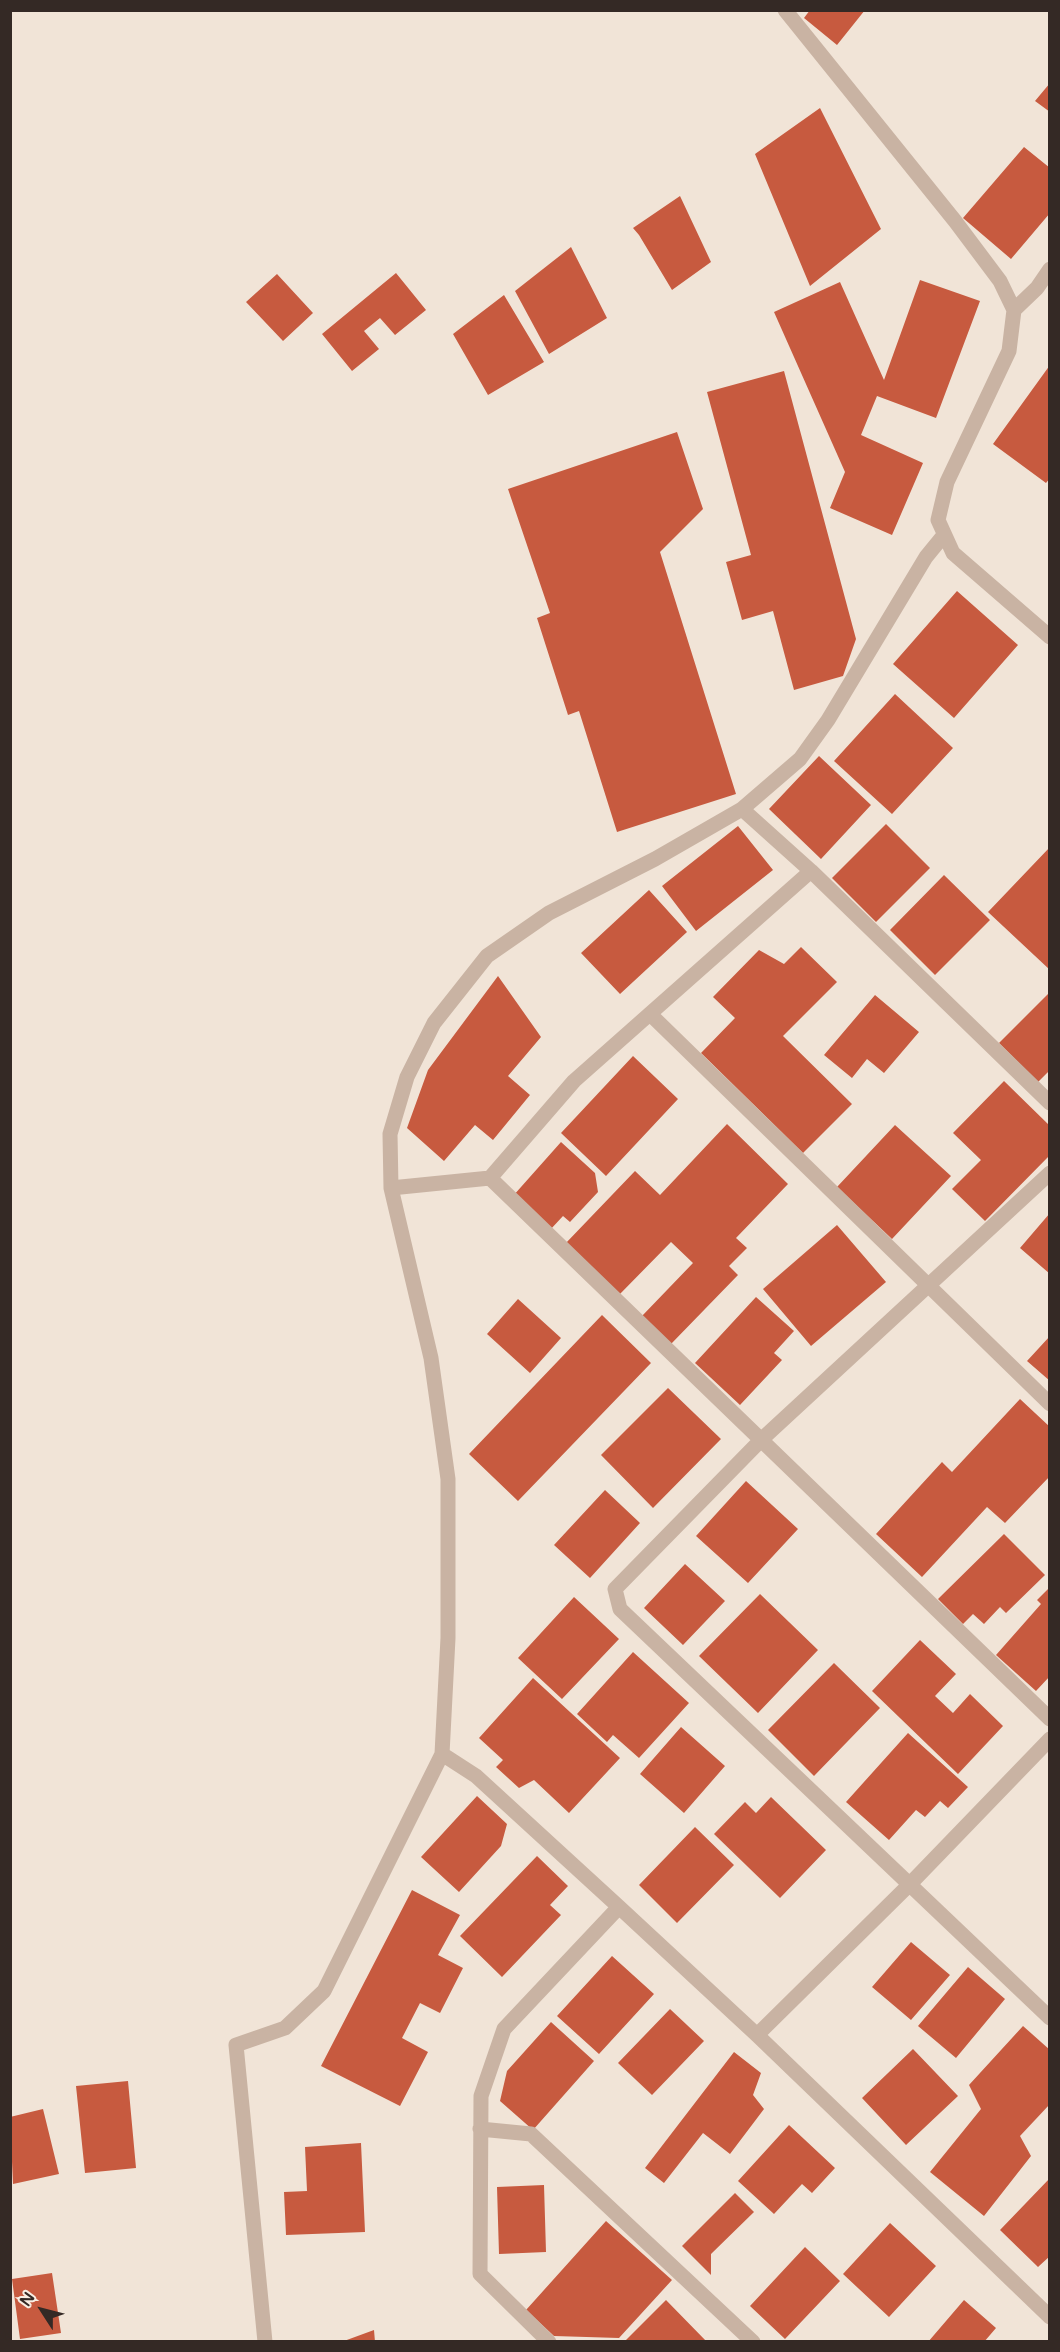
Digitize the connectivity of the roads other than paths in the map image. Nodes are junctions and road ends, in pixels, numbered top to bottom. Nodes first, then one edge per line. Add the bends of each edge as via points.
1 (785, 10) edge
2 (1050, 268) edge
3 (1014, 310) junction
4 (944, 535) junction
5 (1050, 637) edge
6 (742, 809) junction
7 (811, 871) junction
8 (650, 1014) junction
9 (1050, 1103) edge
10 (1050, 1173) edge
11 (490, 1178) junction
12 (392, 1188) junction
13 (926, 1287) junction
14 (1050, 1404) edge
15 (761, 1440) junction
16 (1050, 1719) edge
17 (1050, 1739) edge
18 (442, 1754) junction
19 (910, 1884) junction
20 (619, 1907) junction
21 (1050, 2018) edge
22 (757, 2035) junction
23 (480, 2129) junction
24 (1050, 2317) edge
25 (265, 2342) edge
26 (549, 2342) edge
27 (753, 2342) edge

1 - 3 street via 955,221 1000,280
2 - 3 street via 1037,288
3 - 4 street via 1009,351 947,482 938,520
4 - 5 street via 953,553
4 - 6 street via 926,557 828,720 800,759
6 - 7 street
6 - 12 street via 549,913 487,956 434,1023 407,1077 390,1134
7 - 8 street
7 - 9 street
8 - 11 street via 574,1081
8 - 13 street
10 - 13 street
11 - 12 street
11 - 15 street
12 - 18 street via 431,1358 448,1479 448,1638
13 - 14 street
13 - 15 street
15 - 16 street
15 - 19 street via 615,1589 620,1610
17 - 19 street
18 - 20 street via 476,1776
18 - 25 street via 324,1991 285,2028 236,2045
19 - 21 street
19 - 22 street
20 - 22 street
20 - 23 street via 504,2029 481,2096
22 - 24 street
23 - 26 street via 480,2274
23 - 27 street via 531,2134

